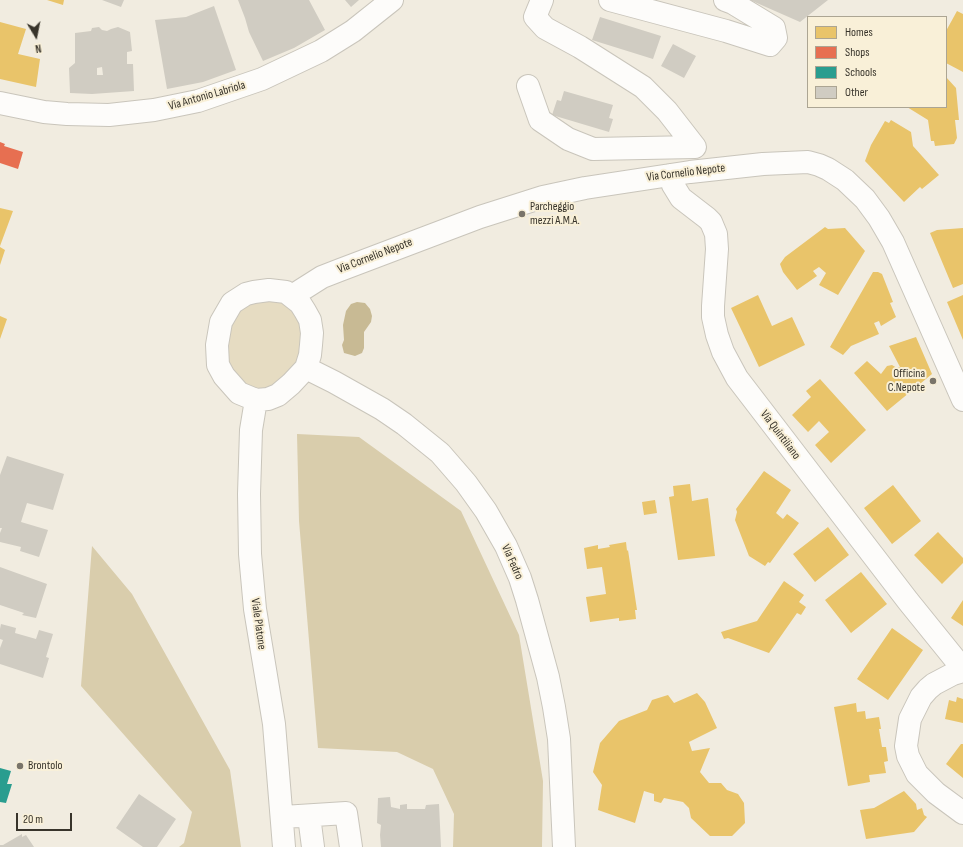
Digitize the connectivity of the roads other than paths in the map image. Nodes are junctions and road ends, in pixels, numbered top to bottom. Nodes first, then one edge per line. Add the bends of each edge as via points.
1 (392, 0) edge
2 (542, 0) edge
3 (610, 0) edge
4 (725, 0) edge
5 (528, 86) dead end
6 (0, 103) edge
7 (670, 175) junction
8 (292, 296) junction
9 (306, 368) junction
10 (256, 400) junction
11 (963, 400) edge
12 (963, 670) edge
13 (963, 813) edge
14 (310, 816) junction
15 (283, 817) junction
16 (284, 847) edge
17 (313, 847) edge
18 (351, 847) edge
19 (564, 847) edge

1 - 6 street, Via Antonio Labriola via 353,31 321,51 262,79 198,101 154,110 109,115 52,113
2 - 5 street via 535,17 545,28 580,46 643,87 667,111 695,147 593,149 568,138 540,120
3 - 4 street via 770,45 776,38 774,28
7 - 8 street, Via Cornelio Nepote via 585,188 500,210 322,277
7 - 11 street, Via Cornelio Nepote via 763,164 808,162 828,169 845,180 872,208 893,242
7 - 12 street, Via Quintiliano via 681,198 711,222 716,234 714,317 723,352 737,378
8 - 9 street via 310,320 311,345
8 - 10 street via 286,292 269,290 246,294 232,303 221,322 217,345 218,365 231,386 239,393
9 - 10 street via 278,395
9 - 19 street, Via Fedro via 382,409 440,453 466,483 503,540 520,578 548,677 558,739
10 - 15 street, Viale Platone via 249,494 250,554 255,609 274,724
12 - 13 street via 934,684 921,697 910,719 906,746 917,774 936,793
14 - 15 street
14 - 17 street
14 - 18 street via 346,813
15 - 16 street, Viale Platone

